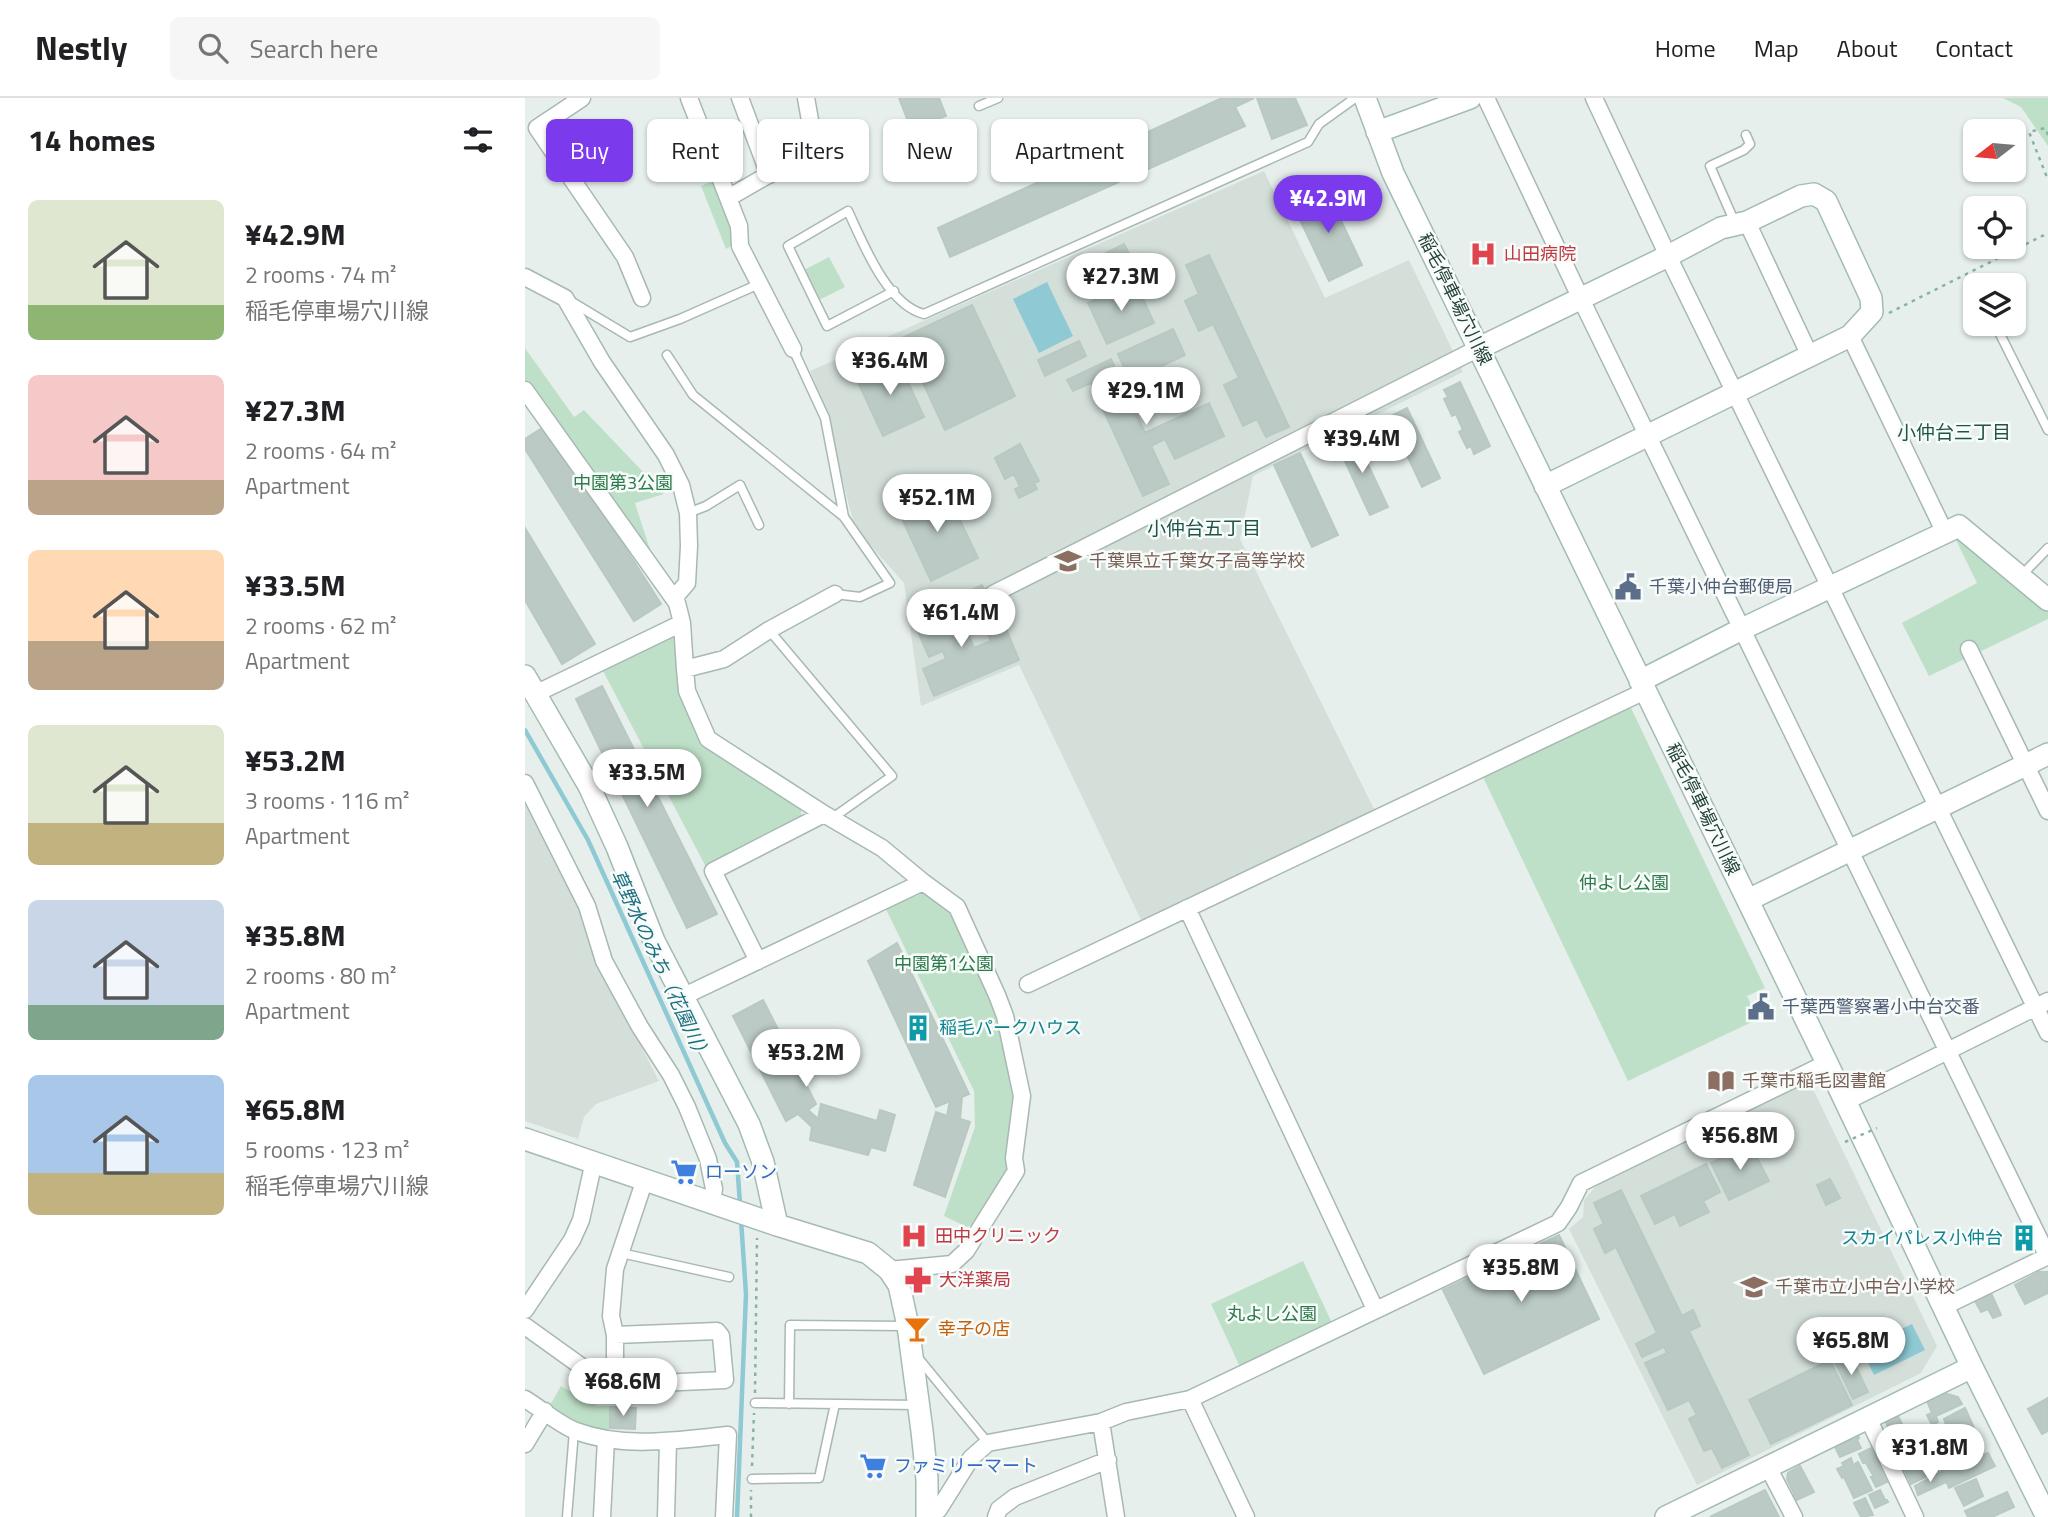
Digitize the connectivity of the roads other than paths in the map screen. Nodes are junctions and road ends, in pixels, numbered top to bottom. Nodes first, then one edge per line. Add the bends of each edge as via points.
1 (582, 98) edge
2 (689, 98) edge
3 (740, 98) edge
4 (806, 98) edge
5 (997, 98) edge
6 (1355, 98) edge
7 (1365, 98) edge
8 (1471, 98) edge
9 (1486, 98) edge
10 (1594, 98) edge
11 (979, 106) dead end
12 (810, 119) edge
13 (1377, 132) junction
14 (1746, 135) dead end
15 (757, 143) edge
16 (757, 182) edge
17 (728, 198) junction
18 (1741, 222) junction
19 (1668, 256) junction
20 (525, 277) edge
21 (759, 284) junction
22 (894, 291) junction
23 (565, 298) junction
24 (642, 298) dead end
25 (1581, 299) junction
26 (1850, 336) junction
27 (2001, 336) edge
28 (1479, 348) junction
29 (793, 349) joint
30 (667, 355) dead end
31 (1810, 356) junction
32 (525, 390) edge
33 (1734, 392) junction
34 (2048, 430) edge
35 (1647, 435) junction
36 (1545, 486) junction
37 (688, 513) junction
38 (844, 517) junction
39 (759, 525) dead end
40 (1945, 533) junction
41 (2048, 548) edge
42 (2020, 577) junction
43 (1830, 587) junction
44 (835, 594) joint
45 (993, 594) dead end
46 (674, 598) junction
47 (2048, 600) edge
48 (682, 623) junction
49 (1742, 629) junction
50 (769, 630) junction
51 (1969, 649) dead end
52 (685, 669) junction
53 (530, 685) edge
54 (1643, 686) junction
55 (2048, 754) edge
56 (2025, 765) junction
57 (525, 783) edge
58 (1938, 807) junction
59 (2048, 811) edge
60 (827, 817) junction
61 (1850, 850) junction
62 (923, 882) junction
63 (1748, 900) junction
64 (1187, 908) junction
65 (758, 961) junction
66 (1028, 984) dead end
67 (682, 997) junction
68 (2042, 1004) edge
69 (2048, 1033) edge
70 (1948, 1051) junction
71 (1826, 1063) junction
72 (1845, 1102) junction
73 (525, 1139) edge
74 (594, 1161) junction
75 (645, 1179) junction
76 (718, 1203) junction
77 (767, 1221) junction
78 (621, 1253) junction
79 (2048, 1256) edge
80 (889, 1270) junction
81 (729, 1277) dead end
82 (1943, 1307) junction
83 (1375, 1309) junction
84 (525, 1311) edge
85 (525, 1326) edge
86 (908, 1326) junction
87 (615, 1335) junction
88 (911, 1351) junction
89 (1972, 1367) junction
90 (615, 1385) junction
91 (525, 1399) edge
92 (1190, 1399) junction
93 (755, 1403) road end
94 (789, 1404) junction
95 (835, 1404) junction
96 (918, 1405) junction
97 (545, 1412) junction
98 (1868, 1418) junction
99 (1101, 1422) junction
100 (574, 1431) junction
101 (606, 1439) junction
102 (668, 1441) junction
103 (988, 1443) junction
104 (525, 1444) edge
105 (1108, 1461) junction
106 (1768, 1467) junction
107 (752, 1479) road end
108 (1672, 1516) edge
109 (566, 1517) edge
110 (602, 1517) edge
111 (666, 1517) edge
112 (724, 1517) edge
113 (929, 1517) edge
114 (996, 1517) edge
115 (1116, 1517) edge
116 (1246, 1517) edge
117 (1794, 1517) edge
118 (1915, 1517) edge
119 (2047, 1517) edge

1 - 24 street via 537,128 625,257
2 - 17 street
3 - 15 street
4 - 12 street
5 - 11 lane
6 - 22 lane via 1319,124 1308,142 924,314 911,310
7 - 13 street, 稲毛停車場穴川線
8 - 13 street
9 - 25 street
10 - 19 street
13 - 28 street, 稲毛停車場穴川線
14 - 18 lane via 1749,144 1744,150 1710,166
16 - 17 street
17 - 21 street via 739,226 740,246
18 - 19 street
18 - 26 street via 1801,196 1814,194 1826,201 1871,298 1872,312
18 - 31 street
19 - 25 street
19 - 33 street
20 - 23 street
21 - 23 lane via 630,337
21 - 29 street
22 - 22 lane via 827,326 788,246 848,211 874,268
23 - 37 street via 602,362 666,455
25 - 28 street
25 - 35 street
26 - 31 street
26 - 40 street
27 - 34 lane
28 - 36 street, 稲毛停車場穴川線
28 - 45 street
29 - 38 lane via 825,418
30 - 38 lane via 693,395
31 - 33 street
32 - 46 street
33 - 35 street
33 - 43 street
35 - 36 street
35 - 49 street
36 - 54 street, 稲毛停車場穴川線
37 - 39 lane via 740,485
37 - 46 street via 687,583
38 - 44 lane via 890,583 860,597
40 - 42 street via 1959,526
40 - 43 street
41 - 42 lane
42 - 47 street
43 - 49 street
43 - 58 street
44 - 50 street
46 - 48 street
48 - 52 street
48 - 53 street
49 - 54 street
49 - 61 street
50 - 52 street via 724,660
50 - 60 lane via 892,776
51 - 56 street
52 - 60 street via 687,691 708,739
53 - 67 street via 589,786
54 - 63 street, 稲毛停車場穴川線
54 - 64 street
55 - 56 street
56 - 58 street
56 - 59 street
57 - 76 street via 587,906 604,961 687,1107 708,1158
58 - 61 street
58 - 68 street
60 - 62 street via 882,848
60 - 65 street via 713,871
61 - 63 street
61 - 70 street
62 - 65 street
62 - 80 street via 957,907 1005,1016 1022,1096 1016,1171 966,1251 952,1264
63 - 71 street, 稲毛停車場穴川線
64 - 66 street
64 - 83 street
65 - 67 street
67 - 77 street via 749,1124 763,1161
68 - 69 street
68 - 70 street
70 - 72 street
70 - 79 street
71 - 72 street, 稲毛停車場穴川線
71 - 83 street via 1581,1183 1558,1223
72 - 82 street, 稲毛停車場穴川線
73 - 74 street
74 - 75 street
74 - 84 street via 572,1240
75 - 76 street
75 - 78 street
76 - 77 street
77 - 80 street via 868,1254
78 - 81 lane
78 - 87 street via 611,1316
79 - 82 street
80 - 86 street via 899,1284
82 - 89 street, 稲毛停車場穴川線
83 - 92 street
85 - 90 street via 603,1382
86 - 88 street
86 - 94 lane via 790,1325
87 - 90 street
87 - 90 street via 717,1331 725,1380
88 - 96 street
88 - 103 lane
89 - 98 street
89 - 119 street, 稲毛停車場穴川線
91 - 97 street
92 - 99 street
92 - 116 street
93 - 94 lane
94 - 95 lane
95 - 96 lane
95 - 107 lane via 819,1478
96 - 113 street
97 - 100 street
97 - 104 street
98 - 106 street
98 - 118 street
99 - 103 street
99 - 105 street
100 - 101 street
100 - 109 lane
101 - 102 street
101 - 110 street
102 - 111 street
102 - 112 street via 728,1435
103 - 113 street via 971,1458
105 - 114 street via 1015,1497
105 - 115 street
106 - 108 street
106 - 117 street

